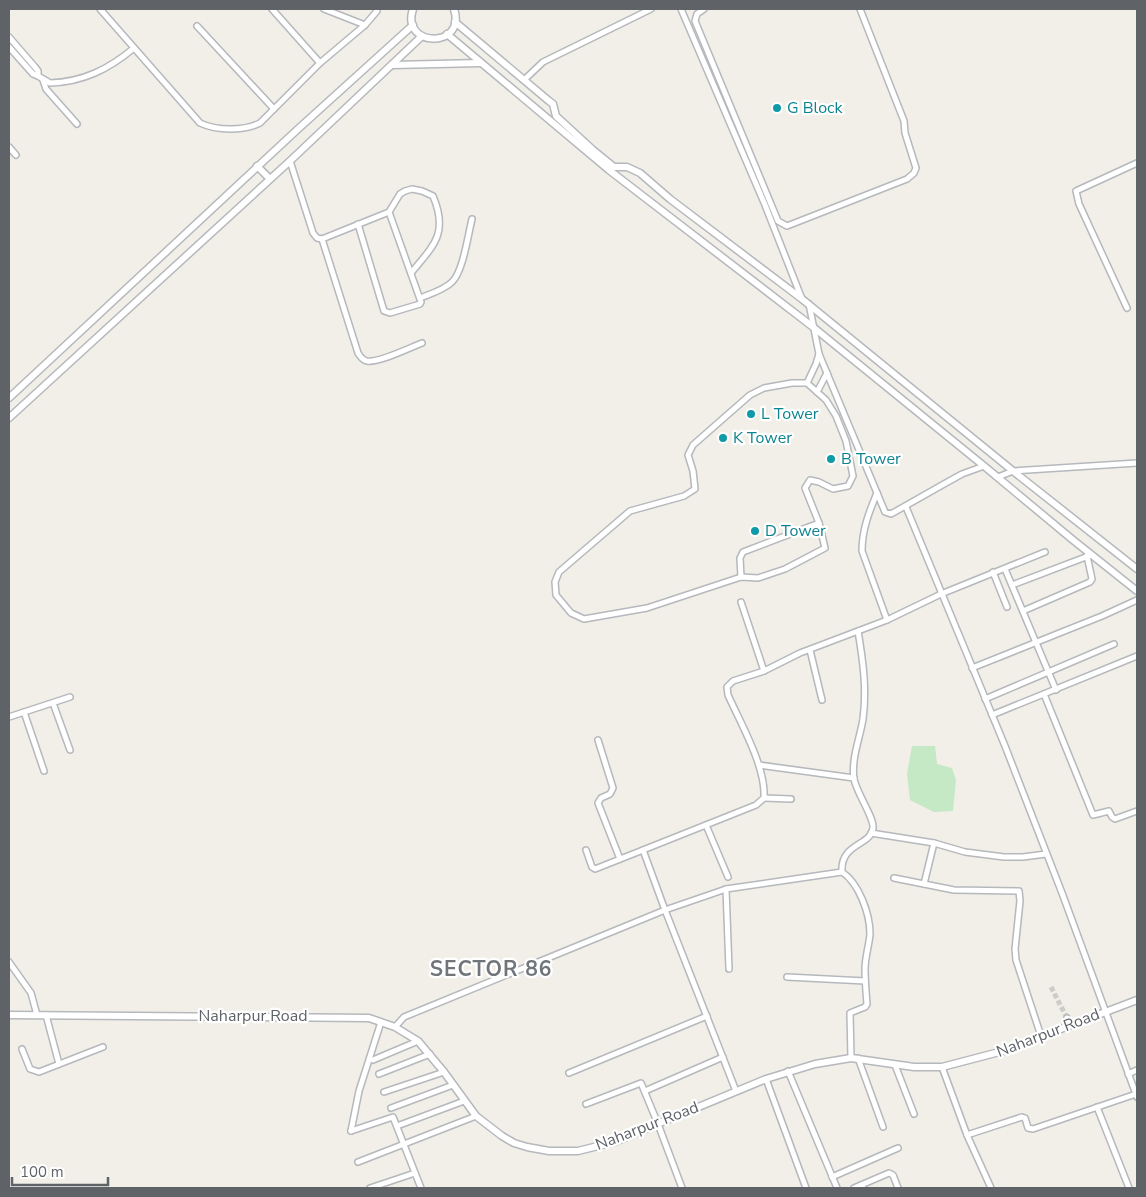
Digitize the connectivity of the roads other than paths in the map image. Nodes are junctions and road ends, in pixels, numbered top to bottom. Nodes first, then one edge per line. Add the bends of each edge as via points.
1 (100, 9) edge
2 (272, 9) edge
3 (324, 9) edge
4 (377, 9) edge
5 (413, 9) edge
6 (454, 9) edge
7 (651, 9) edge
8 (681, 9) edge
9 (704, 9) edge
10 (860, 9) edge
11 (455, 22) junction
12 (365, 25) junction
13 (413, 25) junction
14 (197, 26) dead end
15 (447, 34) junction
16 (422, 36) junction
17 (9, 37) edge
18 (9, 48) edge
19 (134, 48) junction
20 (481, 62) junction
21 (320, 63) junction
22 (392, 65) junction
23 (38, 76) junction
24 (43, 80) junction
25 (524, 80) junction
26 (274, 109) junction
27 (77, 124) dead end
28 (9, 147) edge
29 (16, 155) dead end
30 (290, 161) junction
31 (1137, 163) edge
32 (257, 166) junction
33 (270, 179) junction
34 (389, 212) junction
35 (472, 219) dead end
36 (358, 224) junction
37 (322, 239) junction
38 (411, 273) junction
39 (420, 298) junction
40 (802, 299) junction
41 (809, 304) junction
42 (1126, 308) dead end
43 (813, 327) junction
44 (422, 343) dead end
45 (819, 354) junction
46 (827, 373) junction
47 (806, 383) junction
48 (816, 392) junction
49 (9, 398) edge
50 (9, 418) edge
51 (1137, 463) edge
52 (984, 466) junction
53 (1013, 471) junction
54 (998, 477) junction
55 (878, 493) junction
56 (906, 507) junction
57 (820, 523) junction
58 (1045, 552) dead end
59 (1089, 555) junction
60 (1005, 568) junction
61 (1137, 569) edge
62 (993, 572) junction
63 (741, 577) junction
64 (1012, 586) junction
65 (1137, 591) edge
66 (941, 594) junction
67 (1137, 600) edge
68 (741, 602) dead end
69 (1006, 607) dead end
70 (1023, 610) junction
71 (887, 620) junction
72 (858, 631) junction
73 (1036, 643) junction
74 (1114, 644) dead end
75 (810, 650) junction
76 (1137, 656) edge
77 (972, 668) junction
78 (764, 671) junction
79 (1048, 672) junction
80 (1056, 690) junction
81 (1044, 694) junction
82 (70, 697) dead end
83 (985, 698) junction
84 (822, 700) dead end
85 (53, 703) junction
86 (24, 712) junction
87 (992, 715) junction
88 (9, 717) edge
89 (598, 740) dead end
90 (70, 750) dead end
91 (759, 765) junction
92 (44, 771) dead end
93 (854, 778) junction
94 (764, 798) junction
95 (791, 799) dead end
96 (1137, 811) edge
97 (706, 825) junction
98 (872, 833) junction
99 (934, 844) junction
100 (586, 850) dead end
101 (643, 850) junction
102 (1046, 854) junction
103 (620, 859) junction
104 (842, 872) junction
105 (728, 878) dead end
106 (894, 878) dead end
107 (924, 884) junction
108 (726, 889) junction
109 (665, 910) junction
110 (9, 962) edge
111 (730, 969) dead end
112 (787, 976) dead end
113 (865, 981) junction
114 (1137, 1000) edge
115 (1104, 1012) junction
116 (9, 1015) edge
117 (37, 1015) junction
118 (46, 1015) junction
119 (707, 1016) junction
120 (1067, 1018) tunnel mouth
121 (381, 1022) junction
122 (1071, 1025) junction
123 (395, 1027) junction
124 (1041, 1036) junction
125 (418, 1041) junction
126 (103, 1047) dead end
127 (22, 1049) dead end
128 (430, 1054) junction
129 (723, 1057) junction
130 (854, 1058) junction
131 (373, 1060) dead end
132 (59, 1064) junction
133 (895, 1065) junction
134 (942, 1067) junction
135 (1137, 1070) edge
136 (788, 1071) junction
137 (444, 1072) junction
138 (569, 1073) dead end
139 (379, 1074) dead end
140 (1128, 1074) junction
141 (766, 1079) junction
142 (453, 1085) junction
143 (645, 1091) junction
144 (736, 1091) junction
145 (384, 1092) dead end
146 (1136, 1096) edge
147 (464, 1101) junction
148 (586, 1104) dead end
149 (1097, 1107) junction
150 (391, 1108) dead end
151 (914, 1114) dead end
152 (476, 1116) junction
153 (658, 1124) junction
154 (397, 1126) junction
155 (884, 1127) dead end
156 (967, 1135) junction
157 (404, 1144) junction
158 (898, 1148) dead end
159 (358, 1162) dead end
160 (415, 1173) junction
161 (832, 1177) junction
162 (862, 1187) edge
163 (370, 1188) edge
164 (421, 1188) edge
165 (682, 1188) edge
166 (806, 1188) edge
167 (837, 1188) edge
168 (854, 1188) edge
169 (898, 1188) edge
170 (990, 1188) edge
171 (1129, 1188) edge

1 - 19 street
2 - 21 street
3 - 12 street
4 - 12 street
5 - 13 street
6 - 11 street
7 - 25 street via 543,62
8 - 40 street
9 - 10 street via 697,14 695,21 778,220 787,226 907,179 916,168 904,121
11 - 15 street
11 - 25 street
12 - 21 street
13 - 16 street
13 - 32 street
14 - 26 street
15 - 16 street via 435,39
15 - 20 street
16 - 22 street
17 - 23 street via 38,71
18 - 23 street
19 - 24 street via 99,72 50,84
19 - 26 street via 205,126 251,127
20 - 22 street
20 - 43 street via 609,170
21 - 26 street
22 - 30 street
23 - 24 street
24 - 27 street via 46,89
25 - 40 street via 553,104 556,116 614,167 627,167 640,173 670,200
28 - 29 street
30 - 33 street
30 - 37 street via 313,233
31 - 42 street via 1076,191
32 - 33 street
32 - 49 street
33 - 50 street
34 - 36 street
34 - 38 street
34 - 38 street via 405,190 429,193 438,205 440,229 436,242
35 - 39 street via 454,281
36 - 37 street
36 - 39 street via 386,314 420,304
37 - 44 street via 362,358 376,360
38 - 39 street
40 - 41 street
41 - 43 street
41 - 53 street
43 - 45 street
43 - 52 street
45 - 46 street
45 - 47 street
46 - 48 street
46 - 55 street
47 - 48 street
47 - 63 street via 764,388 750,395 692,445 688,455 695,489 684,496 630,511 560,572 555,582 556,595 571,613 584,619 647,608
48 - 57 street via 826,400 836,416 846,441 853,476 848,486 833,489 810,480 805,488
51 - 53 street
52 - 54 street
52 - 56 street via 956,477
53 - 54 street
53 - 61 street
54 - 59 street
55 - 56 street via 888,514
55 - 71 street via 867,517 862,552
56 - 66 street
57 - 63 street via 743,552 740,558
57 - 63 street via 825,548 758,578
58 - 60 street
59 - 64 street
59 - 65 street
59 - 70 street via 1090,582
60 - 62 street
60 - 64 street
62 - 66 street
62 - 69 street
64 - 70 street
66 - 71 street
66 - 77 street
67 - 73 street
68 - 78 street
70 - 73 street
71 - 72 street
72 - 75 street
72 - 93 street via 865,691
73 - 77 street
73 - 79 street
74 - 79 street
75 - 78 street
75 - 84 street
76 - 80 street
77 - 83 street
78 - 91 street via 733,681 727,687
79 - 80 street
79 - 83 street
80 - 81 street
81 - 87 street
81 - 96 street via 1093,815 1109,811 1116,819
82 - 85 street
83 - 87 street
85 - 86 street
85 - 90 street
86 - 88 street
86 - 92 street
87 - 102 street
89 - 103 street via 613,788 598,803
91 - 93 street
91 - 94 street
93 - 98 street via 872,821
94 - 95 street
94 - 97 street via 756,805
97 - 101 street
97 - 105 street
98 - 99 street
98 - 104 street via 848,852
99 - 102 street via 1004,857
99 - 107 street
100 - 103 street via 595,869
101 - 103 street
101 - 109 street
102 - 115 street
104 - 108 street
104 - 113 street via 855,886 869,924
106 - 107 street
107 - 124 street via 954,890 1019,891 1016,960
108 - 109 street
108 - 111 street
109 - 119 street
109 - 123 street via 404,1017
110 - 117 street via 31,993
112 - 113 street
113 - 130 street via 867,1006 852,1011 849,1016
114 - 115 street, Naharpur Road
115 - 122 street, Naharpur Road
115 - 140 street
116 - 117 street, Naharpur Road
117 - 118 street, Naharpur Road
118 - 121 street, Naharpur Road via 338,1016
118 - 132 street
119 - 129 street
119 - 138 street
120 - 122 street
121 - 123 street, Naharpur Road
121 - 154 street via 359,1092 351,1131 393,1116
122 - 124 street, Naharpur Road
123 - 125 street, Naharpur Road
124 - 134 street, Naharpur Road via 983,1057
125 - 128 street, Naharpur Road
125 - 131 street
126 - 132 street
127 - 132 street via 34,1071
128 - 137 street, Naharpur Road
128 - 139 street
129 - 143 street
129 - 144 street
130 - 133 street, Naharpur Road
130 - 136 street, Naharpur Road via 830,1060
130 - 155 street
133 - 134 street, Naharpur Road
133 - 151 street
134 - 156 street
135 - 140 street
136 - 141 street, Naharpur Road
136 - 161 street
137 - 142 street, Naharpur Road
137 - 145 street
140 - 146 street
141 - 144 street, Naharpur Road
141 - 166 street
142 - 147 street, Naharpur Road
142 - 150 street
143 - 148 street via 639,1083
143 - 153 street
144 - 153 street, Naharpur Road
146 - 149 street
147 - 152 street, Naharpur Road
147 - 154 street
149 - 156 street via 1033,1129 1028,1128 1022,1117
149 - 171 street
152 - 153 street, Naharpur Road via 514,1143 549,1151 595,1148
152 - 157 street
153 - 165 street
154 - 157 street
156 - 170 street
157 - 159 street
157 - 160 street
158 - 161 street
160 - 163 street
160 - 164 street
161 - 167 street
162 - 168 street
162 - 169 street via 890,1173

